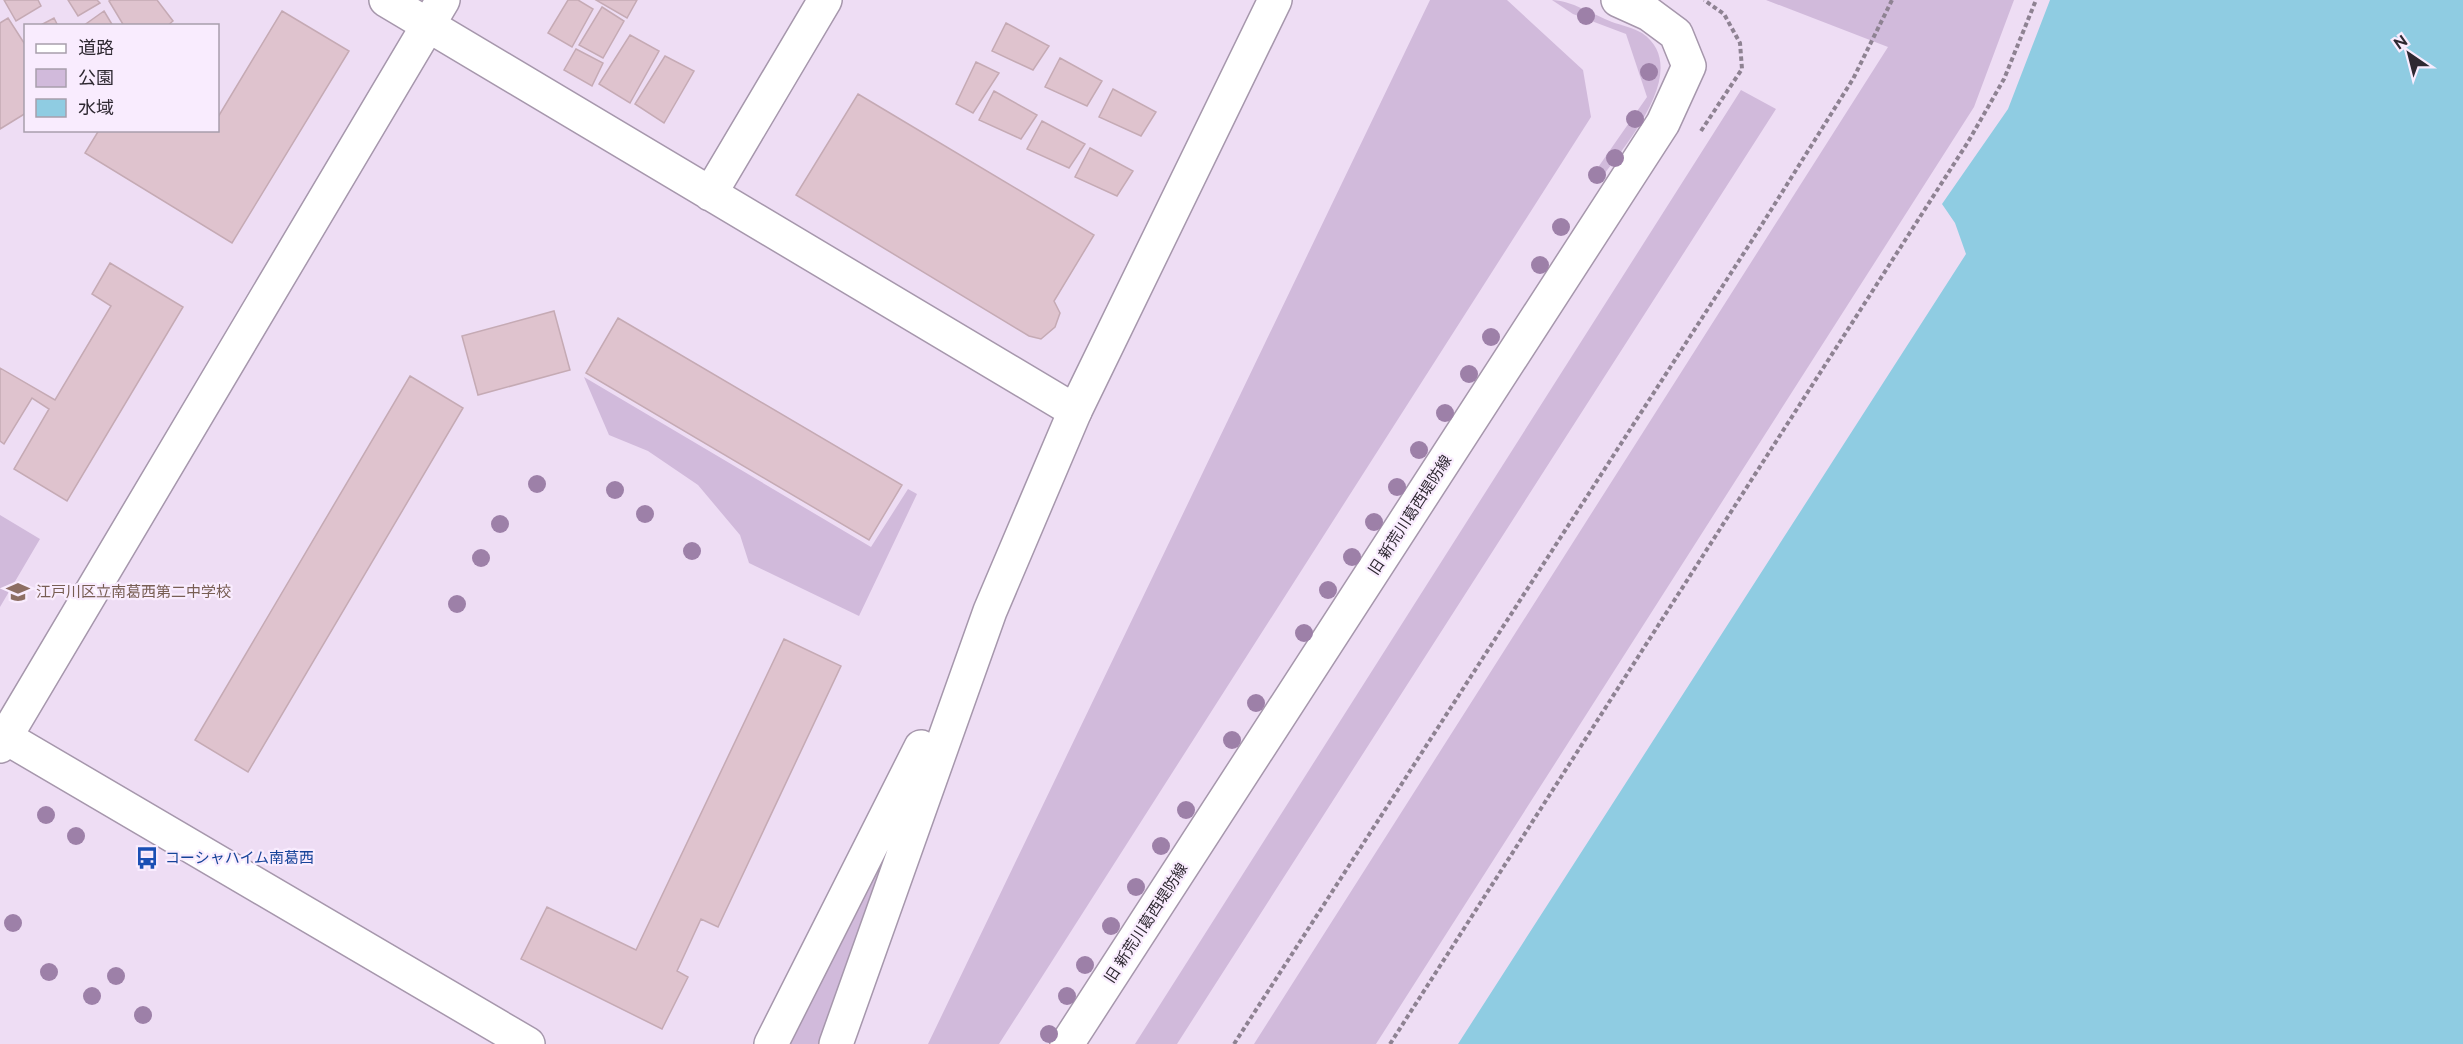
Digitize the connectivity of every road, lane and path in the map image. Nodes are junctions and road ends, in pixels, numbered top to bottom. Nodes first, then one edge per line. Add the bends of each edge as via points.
1 (386, 0) edge
2 (825, 0) edge
3 (1275, 0) edge
4 (1618, 0) edge
5 (1892, 0) edge
6 (2036, 0) edge
7 (435, 13) edge
8 (710, 194) junction
9 (1075, 411) junction
10 (990, 611) junction
11 (2, 740) edge
12 (528, 1044) edge
13 (771, 1044) edge
14 (836, 1044) edge
15 (1067, 1044) edge
16 (1234, 1044) edge
17 (1390, 1044) edge

1 - 7 street
2 - 8 street
3 - 9 street
4 - 15 street, 旧 新荒川葛西堤防線 via 1649,14 1676,34 1689,66 1663,123
5 - 16 path via 1853,79 1751,242
6 - 17 path via 2004,80 1968,142
7 - 8 street
7 - 11 street
8 - 9 street
9 - 10 street
10 - 13 street
10 - 14 street
11 - 12 street

